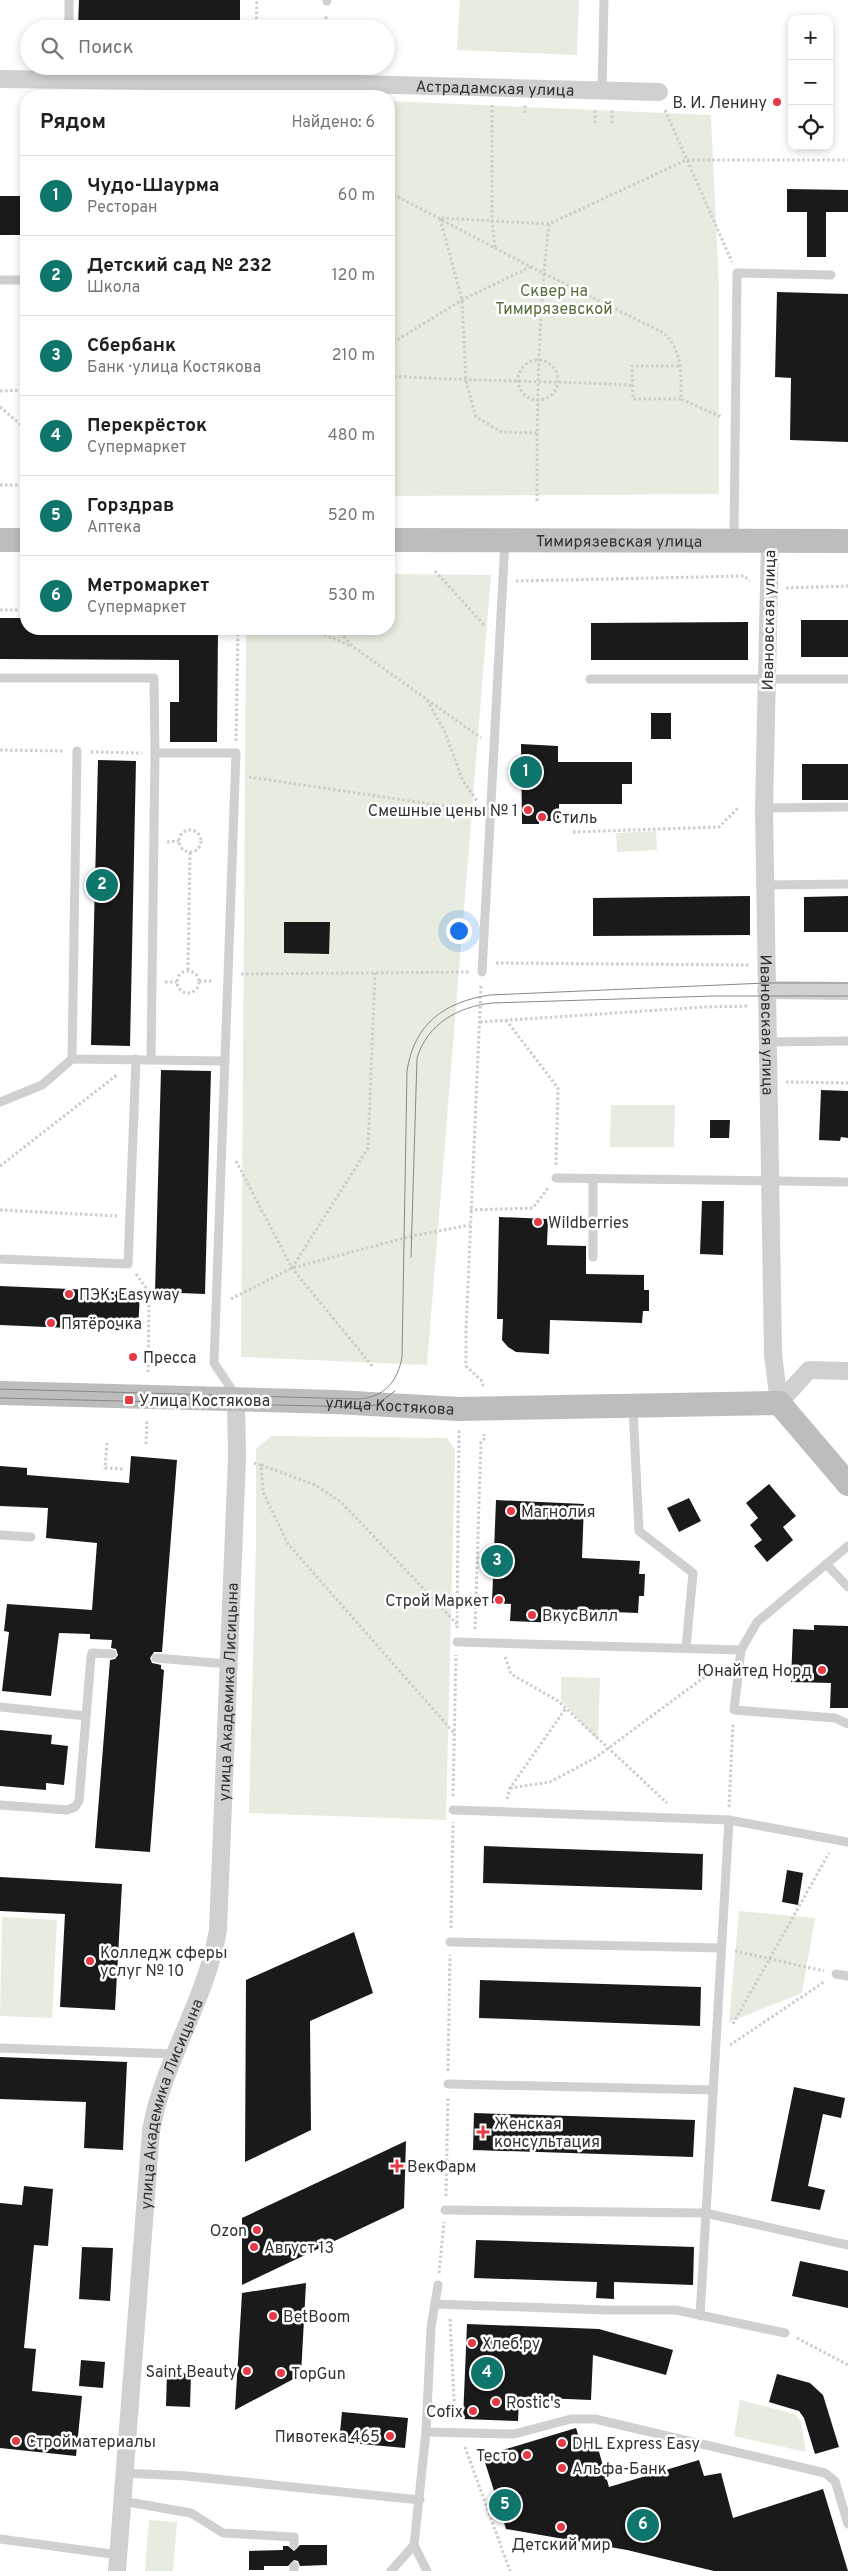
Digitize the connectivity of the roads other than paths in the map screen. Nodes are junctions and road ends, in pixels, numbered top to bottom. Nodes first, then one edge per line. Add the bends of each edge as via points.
1 (68, 0) edge
2 (604, 0) edge
3 (69, 20) edge
4 (47, 75) edge
5 (92, 75) edge
6 (0, 79) edge
7 (169, 82) junction
8 (179, 90) edge
9 (659, 92) road end
10 (603, 97) junction
11 (831, 275) dead end
12 (0, 280) edge
13 (20, 280) edge
14 (734, 539) junction
15 (0, 540) edge
16 (20, 540) edge
17 (395, 540) edge
18 (505, 540) junction
19 (770, 540) junction
20 (848, 541) edge
21 (0, 678) edge
22 (590, 679) dead end
23 (767, 679) junction
24 (848, 679) edge
25 (77, 751) dead end
26 (155, 753) junction
27 (848, 807) edge
28 (764, 808) junction
29 (848, 884) edge
30 (765, 885) junction
31 (482, 968) road end
32 (766, 990) junction
33 (848, 991) edge
34 (848, 1041) edge
35 (767, 1042) junction
36 (136, 1059) junction
37 (151, 1059) junction
38 (72, 1060) junction
39 (225, 1061) junction
40 (0, 1102) edge
41 (556, 1178) road end
42 (593, 1178) junction
43 (770, 1181) junction
44 (848, 1182) edge
45 (593, 1257) dead end
46 (0, 1258) edge
47 (848, 1371) edge
48 (0, 1393) edge
49 (236, 1400) junction
50 (779, 1404) junction
51 (633, 1408) junction
52 (848, 1484) edge
53 (0, 1535) edge
54 (31, 1537) dead end
55 (848, 1546) edge
56 (826, 1564) junction
57 (848, 1587) edge
58 (457, 1642) road end
59 (686, 1648) junction
60 (741, 1650) junction
61 (112, 1654) dead end
62 (156, 1658) dead end
63 (228, 1664) junction
64 (0, 1706) edge
65 (86, 1716) junction
66 (848, 1724) edge
67 (0, 1805) edge
68 (453, 1810) road end
69 (729, 1820) junction
70 (848, 1842) edge
71 (450, 1942) road end
72 (721, 1948) junction
73 (836, 1974) road end
74 (848, 1976) edge
75 (0, 2048) edge
76 (176, 2054) junction
77 (448, 2084) road end
78 (713, 2090) junction
79 (445, 2210) road end
80 (705, 2213) junction
81 (848, 2245) edge
82 (438, 2285) road end
83 (435, 2304) junction
84 (700, 2316) junction
85 (785, 2333) road end
86 (426, 2432) junction
87 (124, 2473) junction
88 (122, 2500) junction
89 (420, 2500) junction
90 (848, 2524) edge
91 (0, 2539) edge
92 (294, 2545) dead end
93 (414, 2545) junction
94 (118, 2563) edge
95 (391, 2571) edge
96 (427, 2571) edge

1 - 3 lane
2 - 10 lane
4 - 6 street, Астрадамская улица
5 - 7 street, Астрадамская улица
7 - 8 lane
7 - 10 street, Астрадамская улица via 318,82
9 - 10 street, Астрадамская улица
11 - 14 lane via 737,273
12 - 13 lane
14 - 18 street, Тимирязевская улица
14 - 19 street, Тимирязевская улица
15 - 16 street
17 - 18 street, Тимирязевская улица
18 - 31 lane
19 - 20 street, Тимирязевская улица
19 - 23 street, Ивановская улица
21 - 26 lane via 154,678
22 - 23 lane
23 - 24 lane
23 - 28 street, Ивановская улица
25 - 38 lane
26 - 37 lane
26 - 39 lane via 236,753
27 - 28 lane
28 - 30 street, Ивановская улица
29 - 30 lane
30 - 32 street, Ивановская улица
32 - 33 street
32 - 35 street, Ивановская улица
34 - 35 lane
35 - 43 street, Ивановская улица
36 - 37 lane
36 - 38 lane
36 - 46 lane via 128,1264
37 - 39 lane
38 - 40 lane via 42,1086
39 - 49 lane via 214,1363
41 - 42 lane
42 - 43 lane
42 - 45 lane
43 - 44 lane
43 - 50 street, Ивановская улица via 773,1354
47 - 50 street via 809,1370
48 - 49 street, улица Костякова
49 - 51 street, улица Костякова via 459,1409
49 - 63 street, улица Академика Лисицына via 237,1457
50 - 51 street, улица Костякова
50 - 52 street
51 - 59 lane via 639,1531 693,1573
53 - 54 lane
55 - 56 lane
56 - 57 lane
56 - 60 lane via 757,1622
58 - 59 lane
59 - 60 lane
60 - 66 lane via 734,1710 835,1718
61 - 65 lane via 92,1653
62 - 63 lane
63 - 76 street, улица Академика Лисицына via 218,1930 208,1974
64 - 65 lane
65 - 67 lane via 79,1801 75,1808
68 - 69 lane
69 - 70 lane
69 - 72 lane
71 - 72 lane
72 - 78 lane
73 - 74 lane
75 - 76 lane
76 - 87 street, улица Академика Лисицына via 151,2131
77 - 78 lane
78 - 80 lane
79 - 80 lane
80 - 81 lane
80 - 84 lane
82 - 83 lane
83 - 84 lane via 676,2310
83 - 86 lane
84 - 85 lane
86 - 89 lane
86 - 90 lane via 514,2434 570,2419 595,2419 825,2473 835,2481
87 - 88 street, улица Академика Лисицына
87 - 89 lane via 187,2476
88 - 92 lane via 191,2513 223,2533 294,2537
88 - 94 street, улица Академика Лисицына
89 - 93 lane
91 - 94 lane
93 - 95 lane
93 - 96 lane

